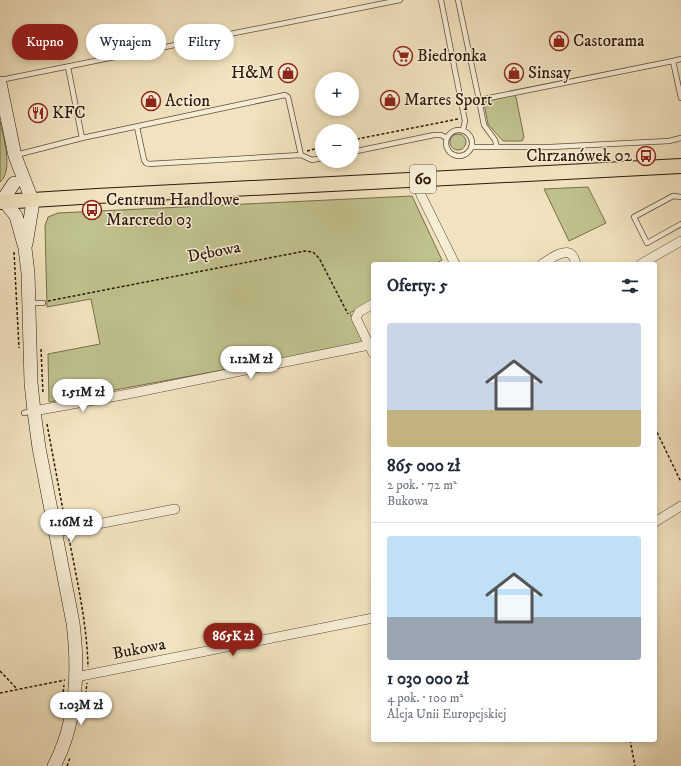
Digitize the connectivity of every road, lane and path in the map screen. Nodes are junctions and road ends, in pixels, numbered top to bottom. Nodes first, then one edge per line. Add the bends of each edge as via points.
1 (400, 0) edge
2 (441, 0) edge
3 (458, 0) edge
4 (681, 59) edge
5 (673, 60) junction
6 (68, 67) junction
7 (0, 80) edge
8 (0, 83) edge
9 (681, 98) edge
10 (479, 100) junction
11 (464, 117) junction
12 (137, 126) junction
13 (463, 130) junction
14 (82, 138) junction
15 (447, 138) junction
16 (681, 138) edge
17 (359, 139) edge
18 (471, 147) junction
19 (497, 147) junction
20 (315, 148) edge
21 (359, 151) edge
22 (300, 155) junction
23 (15, 156) junction
24 (315, 159) edge
25 (681, 166) edge
26 (416, 179) junction
27 (14, 183) junction
28 (681, 197) edge
29 (27, 200) junction
30 (3, 202) edge
31 (18, 222) junction
32 (681, 224) edge
33 (681, 241) edge
34 (25, 248) junction
35 (454, 262) edge
36 (546, 262) edge
37 (575, 262) edge
38 (644, 262) edge
39 (29, 303) junction
40 (43, 303) joint
41 (371, 305) edge
42 (356, 318) junction
43 (371, 349) edge
44 (29, 412) junction
45 (657, 432) edge
46 (681, 482) edge
47 (681, 506) edge
48 (175, 509) dead end
49 (657, 521) edge
50 (56, 532) junction
51 (371, 618) edge
52 (0, 671) edge
53 (70, 679) junction
54 (17, 689) junction
55 (0, 693) edge
56 (630, 742) edge
57 (54, 766) edge
58 (635, 766) edge

1 - 6 lane
2 - 11 lane
3 - 10 lane
4 - 5 lane
5 - 9 lane
5 - 10 lane
6 - 7 lane
6 - 14 lane
8 - 23 main road
10 - 19 lane via 484,125
11 - 13 lane
11 - 17 path
12 - 14 lane
12 - 22 lane via 144,160 149,164
12 - 22 lane via 285,95 288,97
13 - 15 lane via 457,130
13 - 18 lane via 470,137
14 - 23 lane
15 - 18 lane via 447,148 454,155 460,156
15 - 21 lane via 434,135
16 - 19 lane via 669,141 550,147
18 - 19 lane
20 - 22 path
22 - 24 lane
23 - 27 main road
23 - 29 main road
25 - 26 main road, 60
26 - 29 main road, 60
26 - 35 street via 421,195
27 - 29 main road
27 - 30 main road
28 - 32 lane via 673,196 634,217 647,243
29 - 30 main road, 60
29 - 31 main road via 19,212
29 - 34 main road via 32,208
30 - 31 main road
31 - 34 main road
33 - 38 street
34 - 39 main road
36 - 37 street via 563,252 572,255
39 - 40 lane
39 - 44 main road
40 - 42 path, Dębowa via 305,251 313,252 319,258 347,314
41 - 42 street via 359,312
42 - 43 street
43 - 44 street
44 - 50 main road via 40,448
45 - 46 path
47 - 49 street
48 - 50 street
50 - 53 main road via 76,646
51 - 53 street, Bukowa
52 - 54 path
53 - 54 path
53 - 57 main road via 75,695 66,736
54 - 55 path
56 - 58 path

